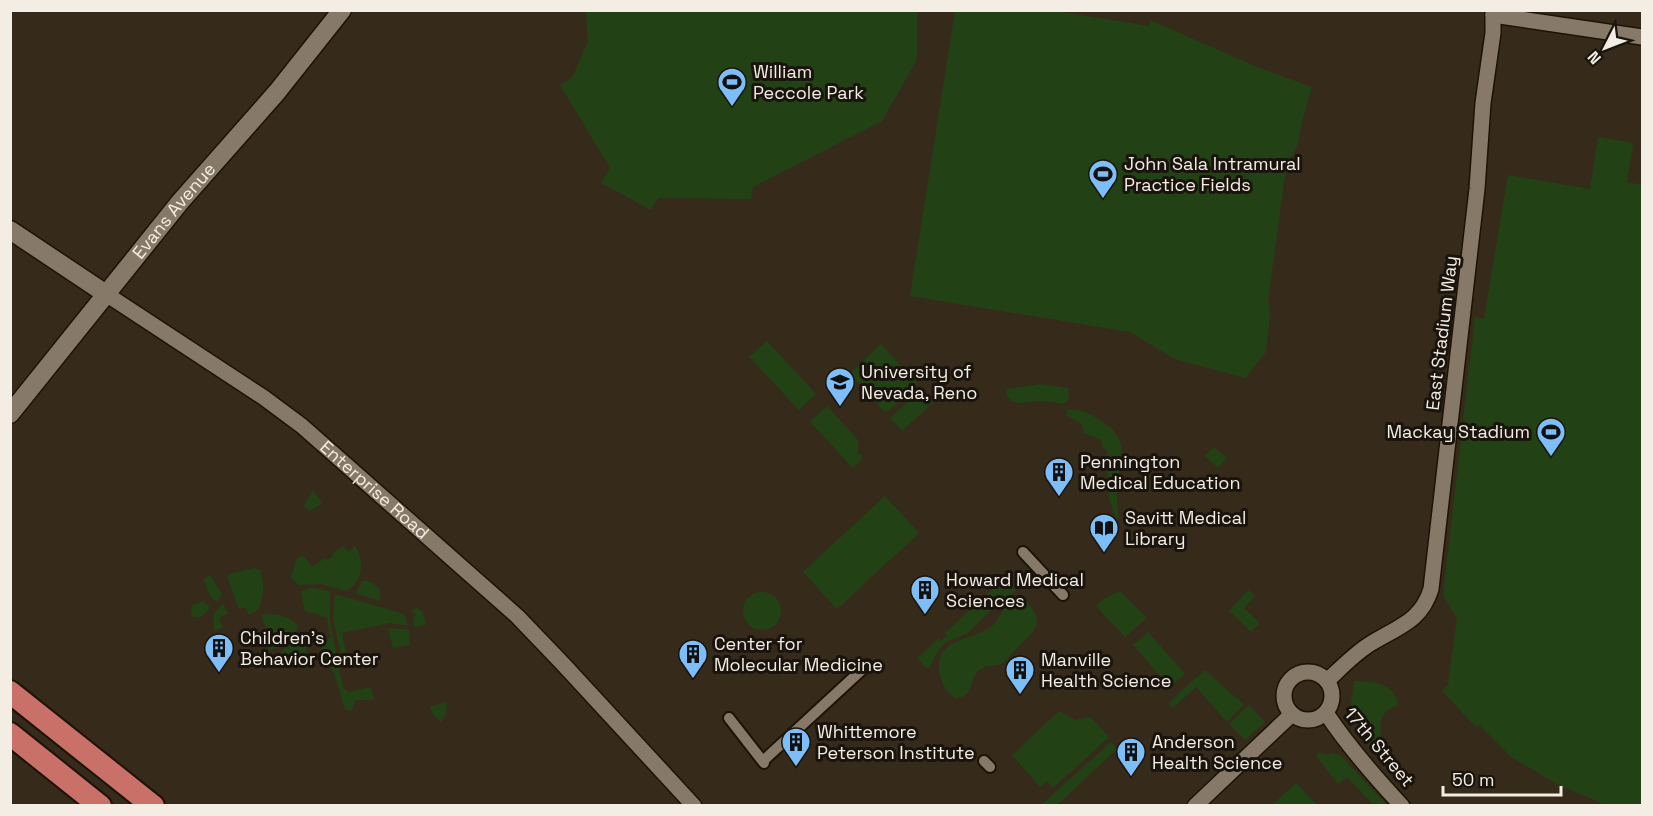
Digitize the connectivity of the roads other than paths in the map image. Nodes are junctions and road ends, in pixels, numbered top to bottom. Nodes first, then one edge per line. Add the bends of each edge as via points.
1 (342, 10) edge
2 (1493, 13) edge
3 (1642, 37) edge
4 (10, 230) edge
5 (106, 294) junction
6 (10, 414) edge
7 (1023, 552) dead end
8 (1063, 596) dead end
9 (867, 665) dead end
10 (1327, 681) junction
11 (10, 692) edge
12 (1326, 713) junction
13 (1292, 714) junction
14 (729, 718) dead end
15 (10, 734) edge
16 (100, 806) edge
17 (153, 806) edge
18 (694, 806) edge
19 (1195, 806) edge
20 (1402, 806) edge

1 - 5 street, Evans Avenue
2 - 3 street
2 - 10 street, East Stadium Way via 1431,589 1422,610 1412,619 1370,645
4 - 5 street, Enterprise Road
5 - 6 street, Evans Avenue
5 - 18 street, Enterprise Road via 302,426 525,624
7 - 8 street
9 - 14 street via 764,762
10 - 12 street via 1332,700
10 - 13 street via 1311,672 1303,672 1289,681 1285,702
11 - 17 main road
12 - 13 street via 1313,720
12 - 20 street, 17th Street
13 - 19 street
15 - 16 main road

